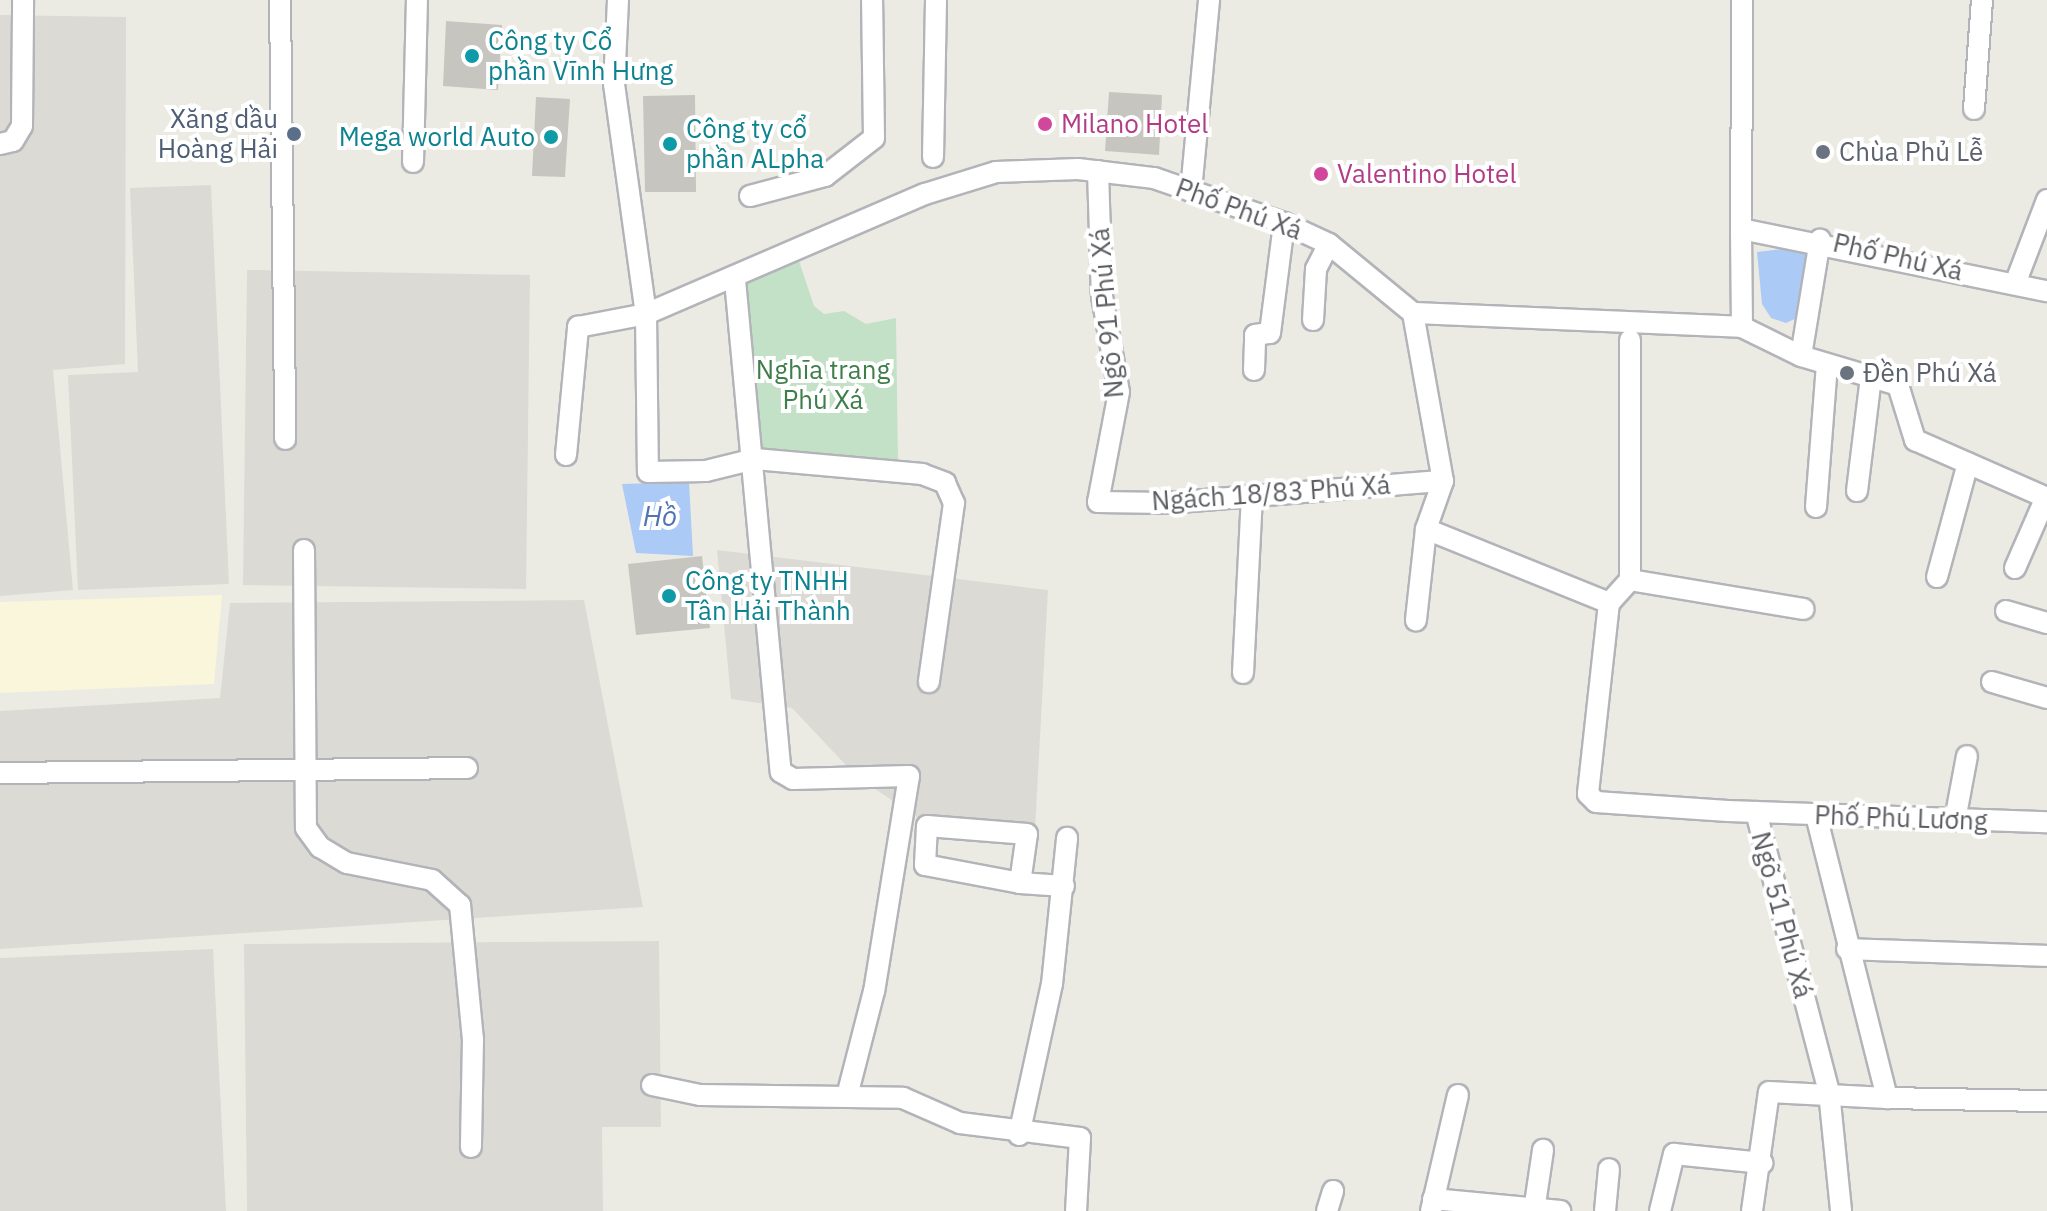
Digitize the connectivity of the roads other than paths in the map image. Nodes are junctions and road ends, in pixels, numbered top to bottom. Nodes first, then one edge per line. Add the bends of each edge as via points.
1 (23, 0) edge
2 (280, 0) edge
3 (417, 0) edge
4 (618, 0) edge
5 (872, 0) edge
6 (936, 0) edge
7 (1209, 0) edge
8 (1742, 0) edge
9 (1982, 0) edge
10 (1974, 109) dead end
11 (0, 144) edge
12 (933, 157) dead end
13 (413, 162) dead end
14 (1098, 171) junction
15 (1191, 191) junction
16 (750, 196) dead end
17 (2047, 200) edge
18 (1284, 223) junction
19 (1741, 229) junction
20 (1820, 240) junction
21 (1329, 244) junction
22 (735, 280) junction
23 (2015, 284) junction
24 (2047, 291) edge
25 (1413, 313) junction
26 (646, 314) junction
27 (1313, 320) dead end
28 (1742, 327) junction
29 (1630, 340) dead end
30 (1801, 356) junction
31 (1827, 364) junction
32 (1254, 370) dead end
33 (1871, 377) junction
34 (285, 439) dead end
35 (566, 455) dead end
36 (755, 459) junction
37 (1968, 463) junction
38 (1443, 481) junction
39 (1857, 491) dead end
40 (1252, 496) junction
41 (2047, 498) edge
42 (1098, 502) joint
43 (1816, 507) dead end
44 (1426, 529) junction
45 (304, 550) dead end
46 (2015, 568) dead end
47 (1937, 577) dead end
48 (1630, 580) junction
49 (1609, 603) junction
50 (1804, 609) dead end
51 (2006, 611) dead end
52 (1416, 620) dead end
53 (2047, 623) edge
54 (1243, 673) dead end
55 (929, 682) dead end
56 (1992, 682) dead end
57 (2047, 698) edge
58 (1967, 756) dead end
59 (300, 768) junction
60 (467, 768) dead end
61 (0, 773) edge
62 (1756, 812) junction
63 (1816, 815) junction
64 (1955, 820) junction
65 (2047, 822) edge
66 (1067, 838) dead end
67 (1020, 883) junction
68 (1064, 886) junction
69 (1847, 949) junction
70 (2047, 956) edge
71 (652, 1085) dead end
72 (1829, 1092) junction
73 (1458, 1095) dead end
74 (847, 1096) junction
75 (1887, 1098) junction
76 (2047, 1101) edge
77 (1019, 1135) junction
78 (471, 1147) dead end
79 (1543, 1150) dead end
80 (1763, 1163) junction
81 (1609, 1169) dead end
82 (1432, 1205) edge
83 (1534, 1209) edge
84 (1076, 1211) edge
85 (1560, 1211) edge
86 (1605, 1211) edge
87 (1660, 1211) edge
88 (1752, 1211) edge
89 (1841, 1211) edge

1 - 11 street via 22,126 13,141
2 - 34 street
3 - 13 street
4 - 26 street via 614,84
5 - 16 street via 874,138 825,176 777,195
6 - 12 street
7 - 15 street
8 - 19 street
9 - 10 street
14 - 15 street, Phố Phú Xá
14 - 22 street, Phố Phú Xá via 981,176 925,194
14 - 42 street, Ngõ 91 Phú Xá via 1102,296 1119,392
15 - 18 street, Phố Phú Xá
17 - 23 street
18 - 21 street, Phố Phú Xá
18 - 32 street via 1270,333 1255,335
19 - 20 street, Phố Phú Xá
19 - 28 street
20 - 23 street, Phố Phú Xá
20 - 30 street
21 - 25 street, Phố Phú Xá
21 - 27 street via 1316,269
22 - 26 street, Phố Phú Xá
22 - 36 street
23 - 24 street, Phố Phú Xá
25 - 28 street
25 - 38 street
26 - 35 street, Phố Phú Xá via 578,327
26 - 36 street via 648,472 706,471
28 - 30 street
29 - 48 street
30 - 31 street
31 - 33 street
31 - 43 street
33 - 37 street via 1898,385 1915,440
33 - 39 street
36 - 55 street via 922,474 952,492
36 - 74 street via 781,772 793,779 909,776 874,991
37 - 41 street
37 - 47 street
38 - 40 street, Ngách 18/83 Phú Xá
38 - 44 street
40 - 42 street, Ngách 18/83 Phú Xá
40 - 54 street
41 - 46 street
44 - 49 street
44 - 52 street
45 - 59 street
48 - 49 street
48 - 50 street
49 - 62 street, Ngõ 51 Phú Xá via 1588,794 1596,802
51 - 53 street
56 - 57 street
58 - 64 street
59 - 60 street
59 - 61 street
59 - 78 street via 306,828 320,847 347,863 432,880 460,905 472,1025
62 - 63 street, Phố Phú Lương
62 - 72 street, Ngõ 51 Phú Xá
63 - 64 street, Phố Phú Lương
63 - 69 street
64 - 65 street, Phố Phú Lương
66 - 68 street
67 - 67 street via 925,865 927,826 1027,834
67 - 68 street
68 - 77 street via 1052,984
69 - 70 street
69 - 75 street
71 - 74 street via 700,1095
72 - 75 street
72 - 80 street via 1769,1092
72 - 89 street, Ngõ 51 Phú Xá
73 - 82 street
74 - 77 street via 903,1098 960,1123
75 - 76 street
77 - 84 street via 1080,1138
79 - 83 street
80 - 87 street via 1674,1154
80 - 88 street
81 - 86 street
82 - 83 street
83 - 85 street

